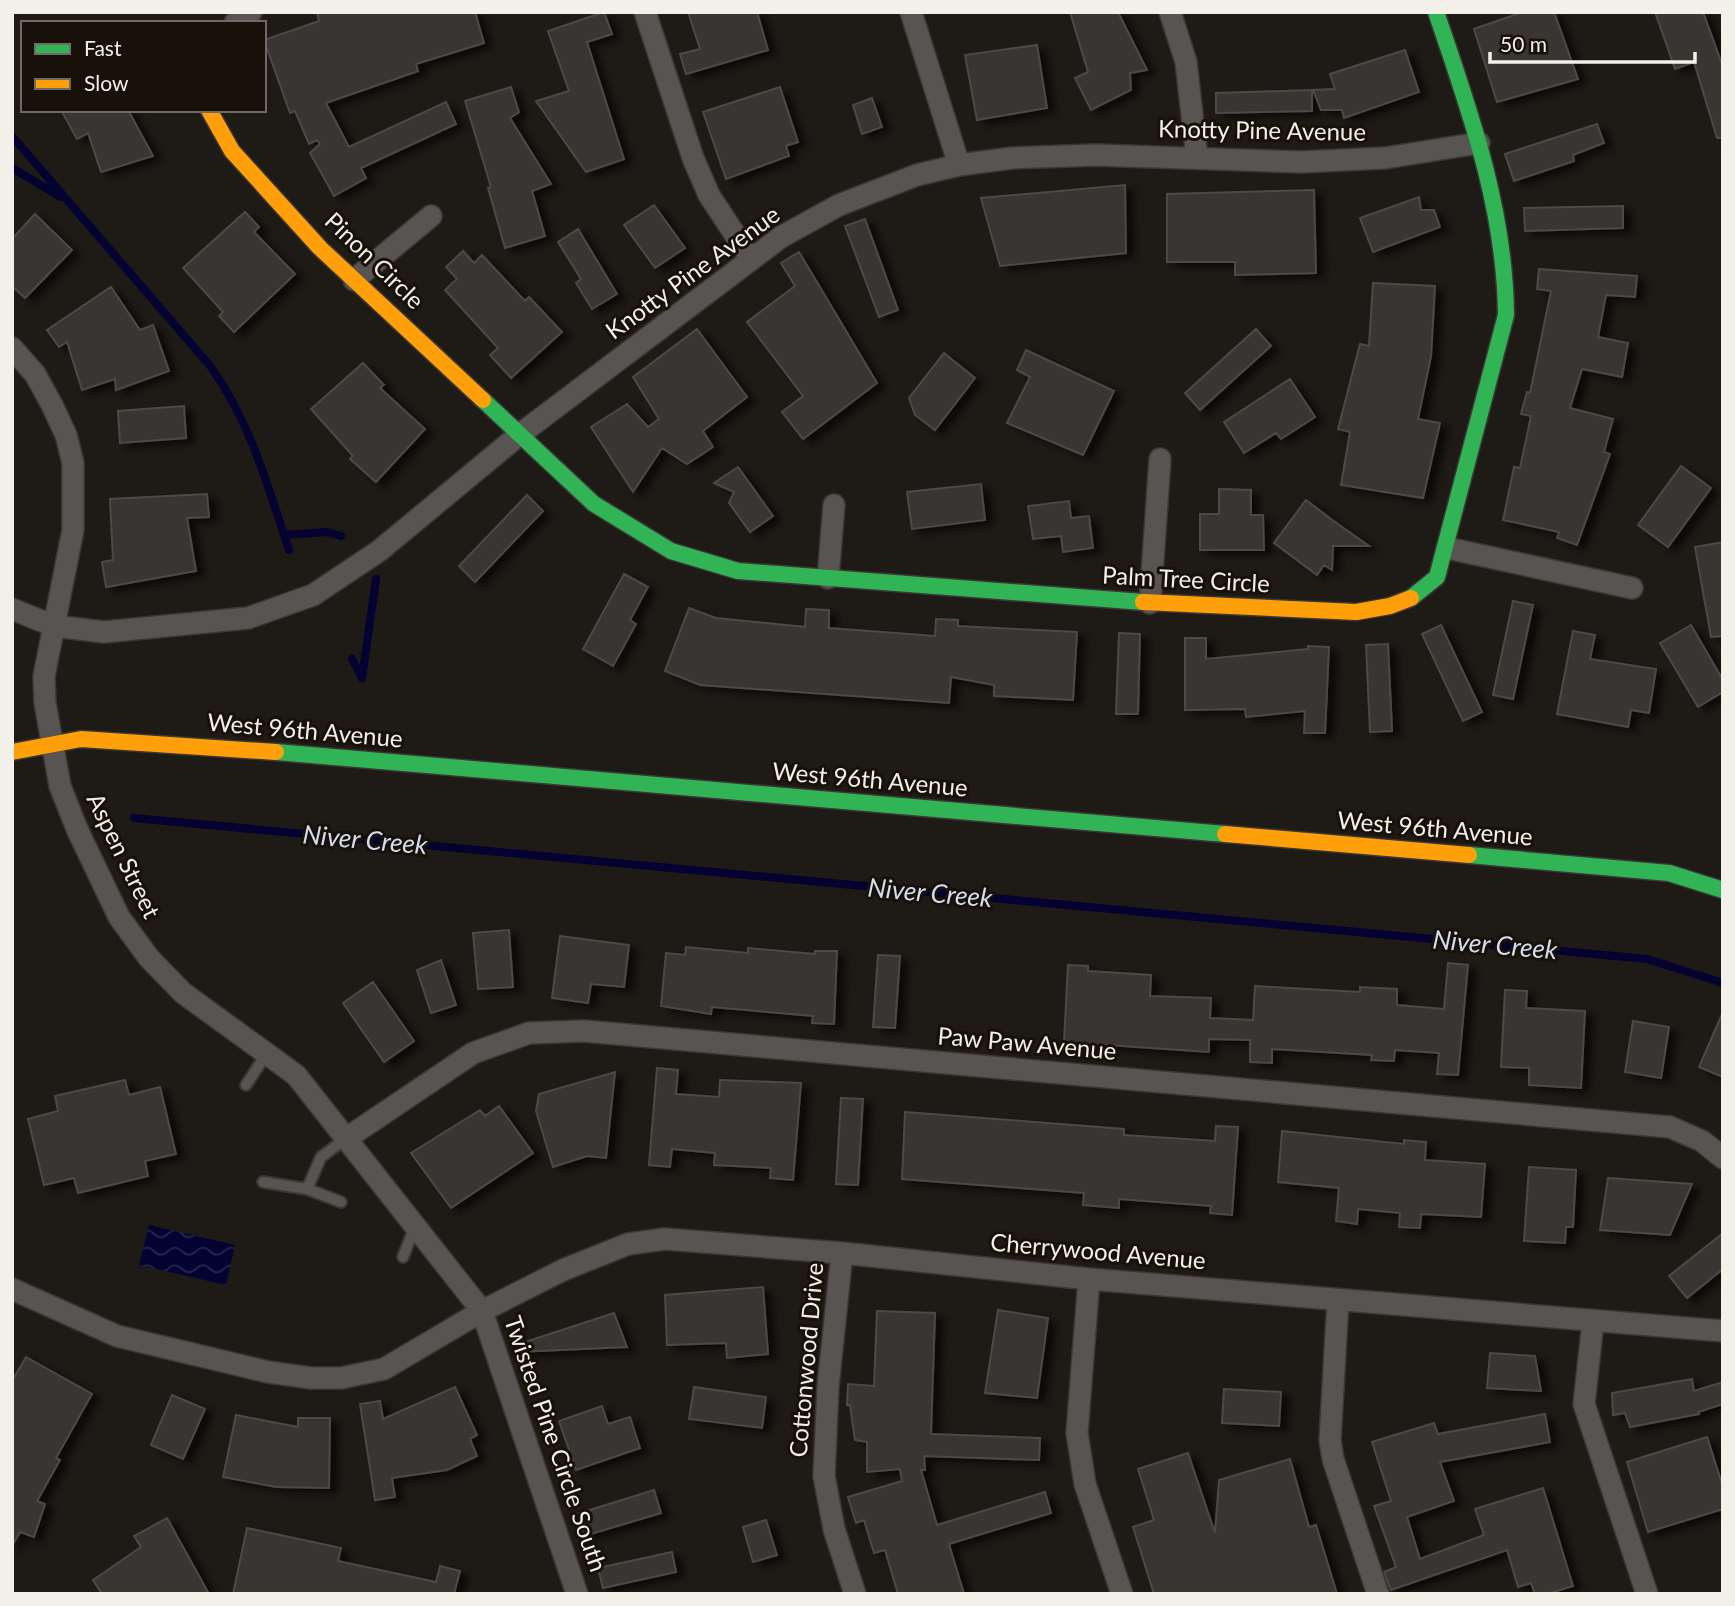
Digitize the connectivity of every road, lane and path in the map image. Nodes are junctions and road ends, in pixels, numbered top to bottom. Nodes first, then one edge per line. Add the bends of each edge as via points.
1 (645, 12) edge
2 (911, 12) edge
3 (1171, 12) edge
4 (1436, 12) edge
5 (210, 112) edge
6 (1479, 143) junction
7 (1197, 158) junction
8 (958, 165) junction
9 (430, 216) dead end
10 (751, 259) junction
11 (354, 280) junction
12 (12, 348) edge
13 (519, 435) junction
14 (1160, 459) dead end
15 (834, 505) dead end
16 (1447, 548) junction
17 (828, 578) junction
18 (1632, 589) dead end
19 (1150, 603) junction
20 (12, 609) edge
21 (54, 626) junction
22 (52, 743) junction
23 (12, 752) edge
24 (1723, 890) edge
25 (267, 1053) junction
26 (246, 1085) dead end
27 (347, 1138) junction
28 (1723, 1158) edge
29 (263, 1182) dead end
30 (307, 1189) junction
31 (341, 1202) dead end
32 (415, 1226) junction
33 (842, 1253) junction
34 (403, 1257) dead end
35 (1089, 1279) junction
36 (14, 1292) edge
37 (1338, 1300) junction
38 (482, 1311) junction
39 (1593, 1322) junction
40 (1723, 1331) edge
41 (577, 1594) edge
42 (855, 1594) edge
43 (1122, 1594) edge
44 (1378, 1594) edge
45 (1647, 1594) edge

1 - 10 street via 693,158 709,195
2 - 8 street
3 - 7 street via 1186,62
4 - 6 street, Palm Tree Circle
5 - 11 street, Pinon Circle via 232,151
6 - 7 street, Knotty Pine Avenue via 1385,158 1301,162
6 - 16 street, Palm Tree Circle via 1503,232 1506,315
7 - 8 street, Knotty Pine Avenue via 1096,155
8 - 10 street, Knotty Pine Avenue via 917,175 839,205
9 - 11 street
10 - 13 street, Knotty Pine Avenue
11 - 13 street, Pinon Circle
12 - 21 street, Aspen Street via 35,374 52,405 73,463 73,530
13 - 17 street, Palm Tree Circle via 594,504 671,551 738,571
13 - 21 street, Knotty Pine Avenue via 379,551 313,595 284,607 194,626 104,632
14 - 19 street
15 - 17 street
16 - 18 street
16 - 19 street, Palm Tree Circle via 1437,577 1425,592 1387,608 1356,612
17 - 19 street, Palm Tree Circle
20 - 21 street, Knotty Pine Avenue
21 - 22 street, Aspen Street via 44,676
22 - 23 street, West 96th Avenue
22 - 24 street, West 96th Avenue via 104,738 186,744 1588,865 1669,873
22 - 25 street, Aspen Street via 60,786 119,917 183,993
25 - 26 lane
25 - 27 street, Aspen Street via 296,1075
27 - 28 street, Paw Paw Avenue via 473,1053 528,1033 584,1031 1670,1127 1702,1141
27 - 30 lane via 321,1157
27 - 32 street, Aspen Street
29 - 30 lane
30 - 31 lane
32 - 34 lane
32 - 38 street, Aspen Street
33 - 35 street, Cherrywood Avenue
33 - 38 street, Cherrywood Avenue via 694,1240 628,1244
33 - 42 street, Cottonwood Drive via 824,1476 834,1529
35 - 37 street, Cherrywood Avenue
35 - 43 street via 1077,1433 1085,1483
36 - 38 street, Cherrywood Avenue via 117,1336 311,1378 341,1378 384,1369
37 - 39 street, Cherrywood Avenue
37 - 44 street via 1330,1440
38 - 41 street, Twisted Pine Circle South
39 - 40 street, Cherrywood Avenue
39 - 45 street via 1584,1404

